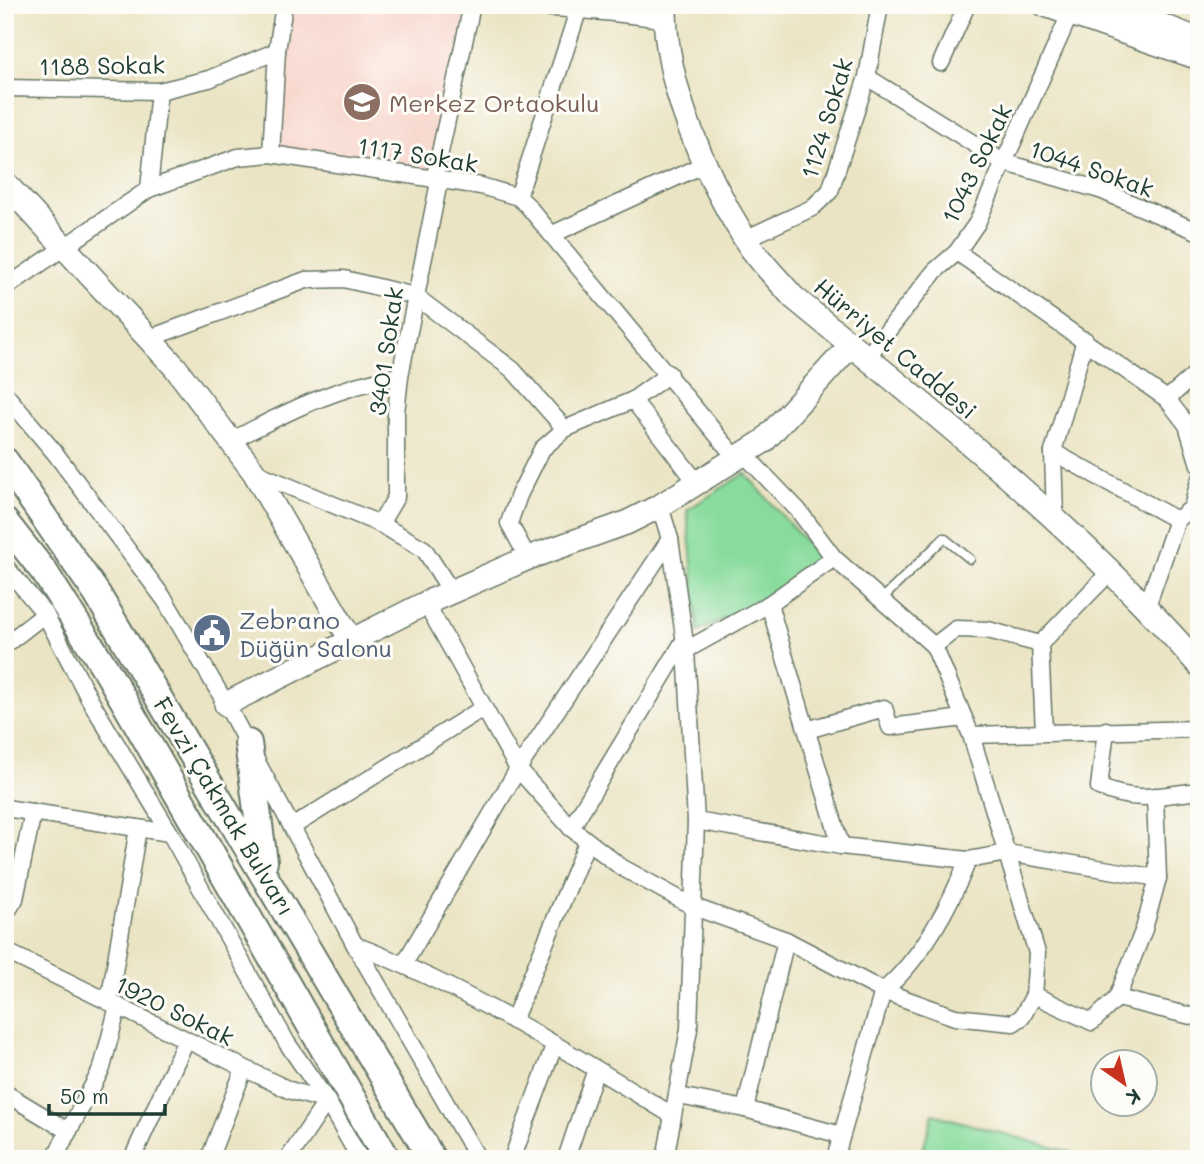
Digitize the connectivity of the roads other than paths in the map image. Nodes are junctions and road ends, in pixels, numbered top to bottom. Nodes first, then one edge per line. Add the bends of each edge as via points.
1 (284, 5) edge
2 (472, 5) edge
3 (520, 5) edge
4 (880, 5) edge
5 (967, 5) edge
6 (1045, 5) edge
7 (1110, 5) edge
8 (1073, 10) edge
9 (578, 11) junction
10 (665, 13) edge
11 (1199, 40) edge
12 (276, 51) junction
13 (1199, 58) edge
14 (941, 63) dead end
15 (867, 77) junction
16 (5, 88) edge
17 (159, 91) junction
18 (271, 154) junction
19 (1003, 162) junction
20 (705, 164) junction
21 (436, 181) junction
22 (5, 183) edge
23 (149, 189) junction
24 (519, 197) junction
25 (1199, 232) edge
26 (552, 234) junction
27 (744, 239) junction
28 (65, 246) junction
29 (957, 252) junction
30 (5, 288) edge
31 (415, 296) junction
32 (150, 338) junction
33 (1085, 340) junction
34 (859, 351) junction
35 (1199, 372) edge
36 (669, 374) junction
37 (400, 376) junction
38 (5, 394) edge
39 (1167, 399) junction
40 (633, 400) junction
41 (1193, 426) edge
42 (565, 429) junction
43 (229, 442) junction
44 (1053, 452) junction
45 (740, 456) junction
46 (5, 461) edge
47 (1199, 465) edge
48 (254, 472) junction
49 (1199, 481) edge
50 (698, 484) junction
51 (660, 506) junction
52 (1195, 509) edge
53 (1055, 518) junction
54 (1177, 520) junction
55 (5, 522) edge
56 (380, 524) junction
57 (670, 539) junction
58 (528, 558) junction
59 (834, 558) junction
60 (970, 559) dead end
61 (5, 566) edge
62 (1111, 571) junction
63 (451, 591) junction
64 (880, 601) junction
65 (426, 603) junction
66 (769, 604) junction
67 (1147, 606) junction
68 (45, 614) junction
69 (351, 640) junction
70 (1040, 644) junction
71 (5, 645) edge
72 (934, 646) junction
73 (684, 647) junction
74 (1199, 664) edge
75 (226, 704) junction
76 (483, 708) junction
77 (964, 718) junction
78 (1199, 729) edge
79 (807, 730) junction
80 (1106, 730) junction
81 (1044, 732) junction
82 (971, 735) junction
83 (248, 743) junction
84 (518, 769) junction
85 (1199, 791) edge
86 (1155, 796) junction
87 (5, 808) edge
88 (33, 812) junction
89 (696, 821) junction
90 (292, 827) junction
91 (138, 828) junction
92 (571, 828) junction
93 (170, 833) junction
94 (587, 842) junction
95 (841, 846) junction
96 (1007, 852) junction
97 (968, 860) junction
98 (266, 875) junction
99 (1158, 878) junction
100 (694, 907) junction
101 (5, 915) edge
102 (786, 940) junction
103 (355, 945) junction
104 (5, 951) edge
105 (404, 964) junction
106 (883, 991) junction
107 (1034, 995) junction
108 (1117, 998) junction
109 (113, 1004) junction
110 (1199, 1018) edge
111 (513, 1021) junction
112 (186, 1040) junction
113 (555, 1046) junction
114 (244, 1069) junction
115 (596, 1069) junction
116 (5, 1093) edge
117 (679, 1096) junction
118 (327, 1101) junction
119 (745, 1109) junction
120 (672, 1115) junction
121 (68, 1131) junction
122 (841, 1135) junction
123 (54, 1159) edge
124 (132, 1159) edge
125 (209, 1159) edge
126 (288, 1159) edge
127 (360, 1159) edge
128 (387, 1159) edge
129 (432, 1159) edge
130 (478, 1159) edge
131 (512, 1159) edge
132 (566, 1159) edge
133 (665, 1159) edge
134 (835, 1159) edge

1 - 12 street
2 - 21 street, 3401 Sokak
3 - 9 street
4 - 15 street, 1124 Sokak
5 - 14 street
6 - 8 street
7 - 11 street
8 - 13 street
8 - 19 street, 1043 Sokak
9 - 10 street
9 - 24 street
10 - 20 street, Hürriyet Caddesi via 670,67
12 - 17 street, 1188 Sokak via 209,79
12 - 18 street
15 - 19 street, 1044 Sokak
15 - 27 street, 1124 Sokak via 831,191 812,208
16 - 17 street, 1188 Sokak
17 - 23 street
18 - 21 street, 1117 Sokak
18 - 23 street, 1117 Sokak via 238,157
19 - 25 street, 1044 Sokak via 1100,190
19 - 29 street, 1043 Sokak via 976,223
20 - 26 street
20 - 27 street, Hürriyet Caddesi
21 - 24 street, 1117 Sokak via 481,186
21 - 31 street, 3401 Sokak
22 - 28 street
23 - 28 street, 1117 Sokak
24 - 26 street
26 - 36 street
27 - 34 street, Hürriyet Caddesi via 793,297
28 - 30 street, 1117 Sokak
28 - 32 street
29 - 33 street
29 - 34 street, 1043 Sokak
31 - 32 street via 344,279 306,279
31 - 37 street, 3401 Sokak
31 - 42 street via 513,370
32 - 43 street
33 - 39 street
33 - 44 street
34 - 45 street via 764,441
34 - 53 street, Hürriyet Caddesi
35 - 39 street
36 - 40 street
36 - 45 street
37 - 43 street via 362,382 293,408
37 - 56 street, 3401 Sokak via 396,497
38 - 75 street via 165,600
39 - 41 street
40 - 42 street
40 - 50 street
41 - 47 street
42 - 58 street via 542,449 512,513 512,531
43 - 48 street
44 - 53 street
44 - 54 street
45 - 50 street
45 - 59 street via 798,510
46 - 98 main road, Fevzi Çakmak Bulvarı via 97,594
48 - 56 street
48 - 69 street
49 - 52 street
50 - 51 street
51 - 57 street
51 - 58 street
52 - 54 street
53 - 62 street, Hürriyet Caddesi
54 - 67 street
55 - 128 main road, Fevzi Çakmak Bulvarı via 45,573 108,673
56 - 63 street via 424,549
57 - 73 street
57 - 84 street
58 - 63 street
59 - 64 street
59 - 66 street
60 - 64 lane via 944,538
61 - 68 street
62 - 67 street, Hürriyet Caddesi
62 - 70 street
63 - 65 street
64 - 72 street
65 - 69 street
65 - 76 street
66 - 73 street
66 - 79 street
67 - 74 street, Hürriyet Caddesi
68 - 71 street
68 - 93 street via 90,700
69 - 75 street
70 - 72 street via 988,630 956,629
70 - 81 street
72 - 77 street
73 - 89 street
73 - 92 street
75 - 83 street
76 - 84 street
76 - 90 street
77 - 79 street via 890,727 884,708
77 - 82 street
78 - 80 street
79 - 95 street
80 - 81 street
80 - 86 street via 1099,788 1140,800
81 - 82 street
82 - 96 street
83 - 90 street
83 - 98 main road
84 - 92 street
84 - 105 street
85 - 86 street
86 - 99 street
87 - 88 street
88 - 91 street
88 - 101 street via 15,900
89 - 95 street
89 - 100 street
90 - 103 street
91 - 93 street
91 - 109 street
92 - 94 street
93 - 118 street via 287,1043
94 - 100 street via 621,867
94 - 111 street
95 - 97 street
96 - 97 street
96 - 99 street
96 - 107 street via 1037,953
97 - 106 street via 957,887 901,976
98 - 129 main road, Fevzi Çakmak Bulvarı
99 - 108 street
100 - 102 street
100 - 117 street via 689,1028
102 - 106 street
102 - 119 street
103 - 105 street
103 - 130 street
104 - 109 street, 1920 Sokak
105 - 111 street
106 - 107 street via 955,1017 1013,1023 1022,1017
106 - 122 street
107 - 108 street via 1092,1022
108 - 110 street
109 - 112 street, 1920 Sokak
109 - 121 street via 102,1068
111 - 113 street
112 - 114 street, 1920 Sokak
112 - 124 street
113 - 115 street
113 - 131 street
114 - 118 street, 1920 Sokak
114 - 125 street
115 - 120 street
115 - 132 street
116 - 121 street
117 - 119 street
117 - 120 street
118 - 126 street
118 - 127 street
119 - 122 street
120 - 133 street
121 - 123 street
122 - 134 street

